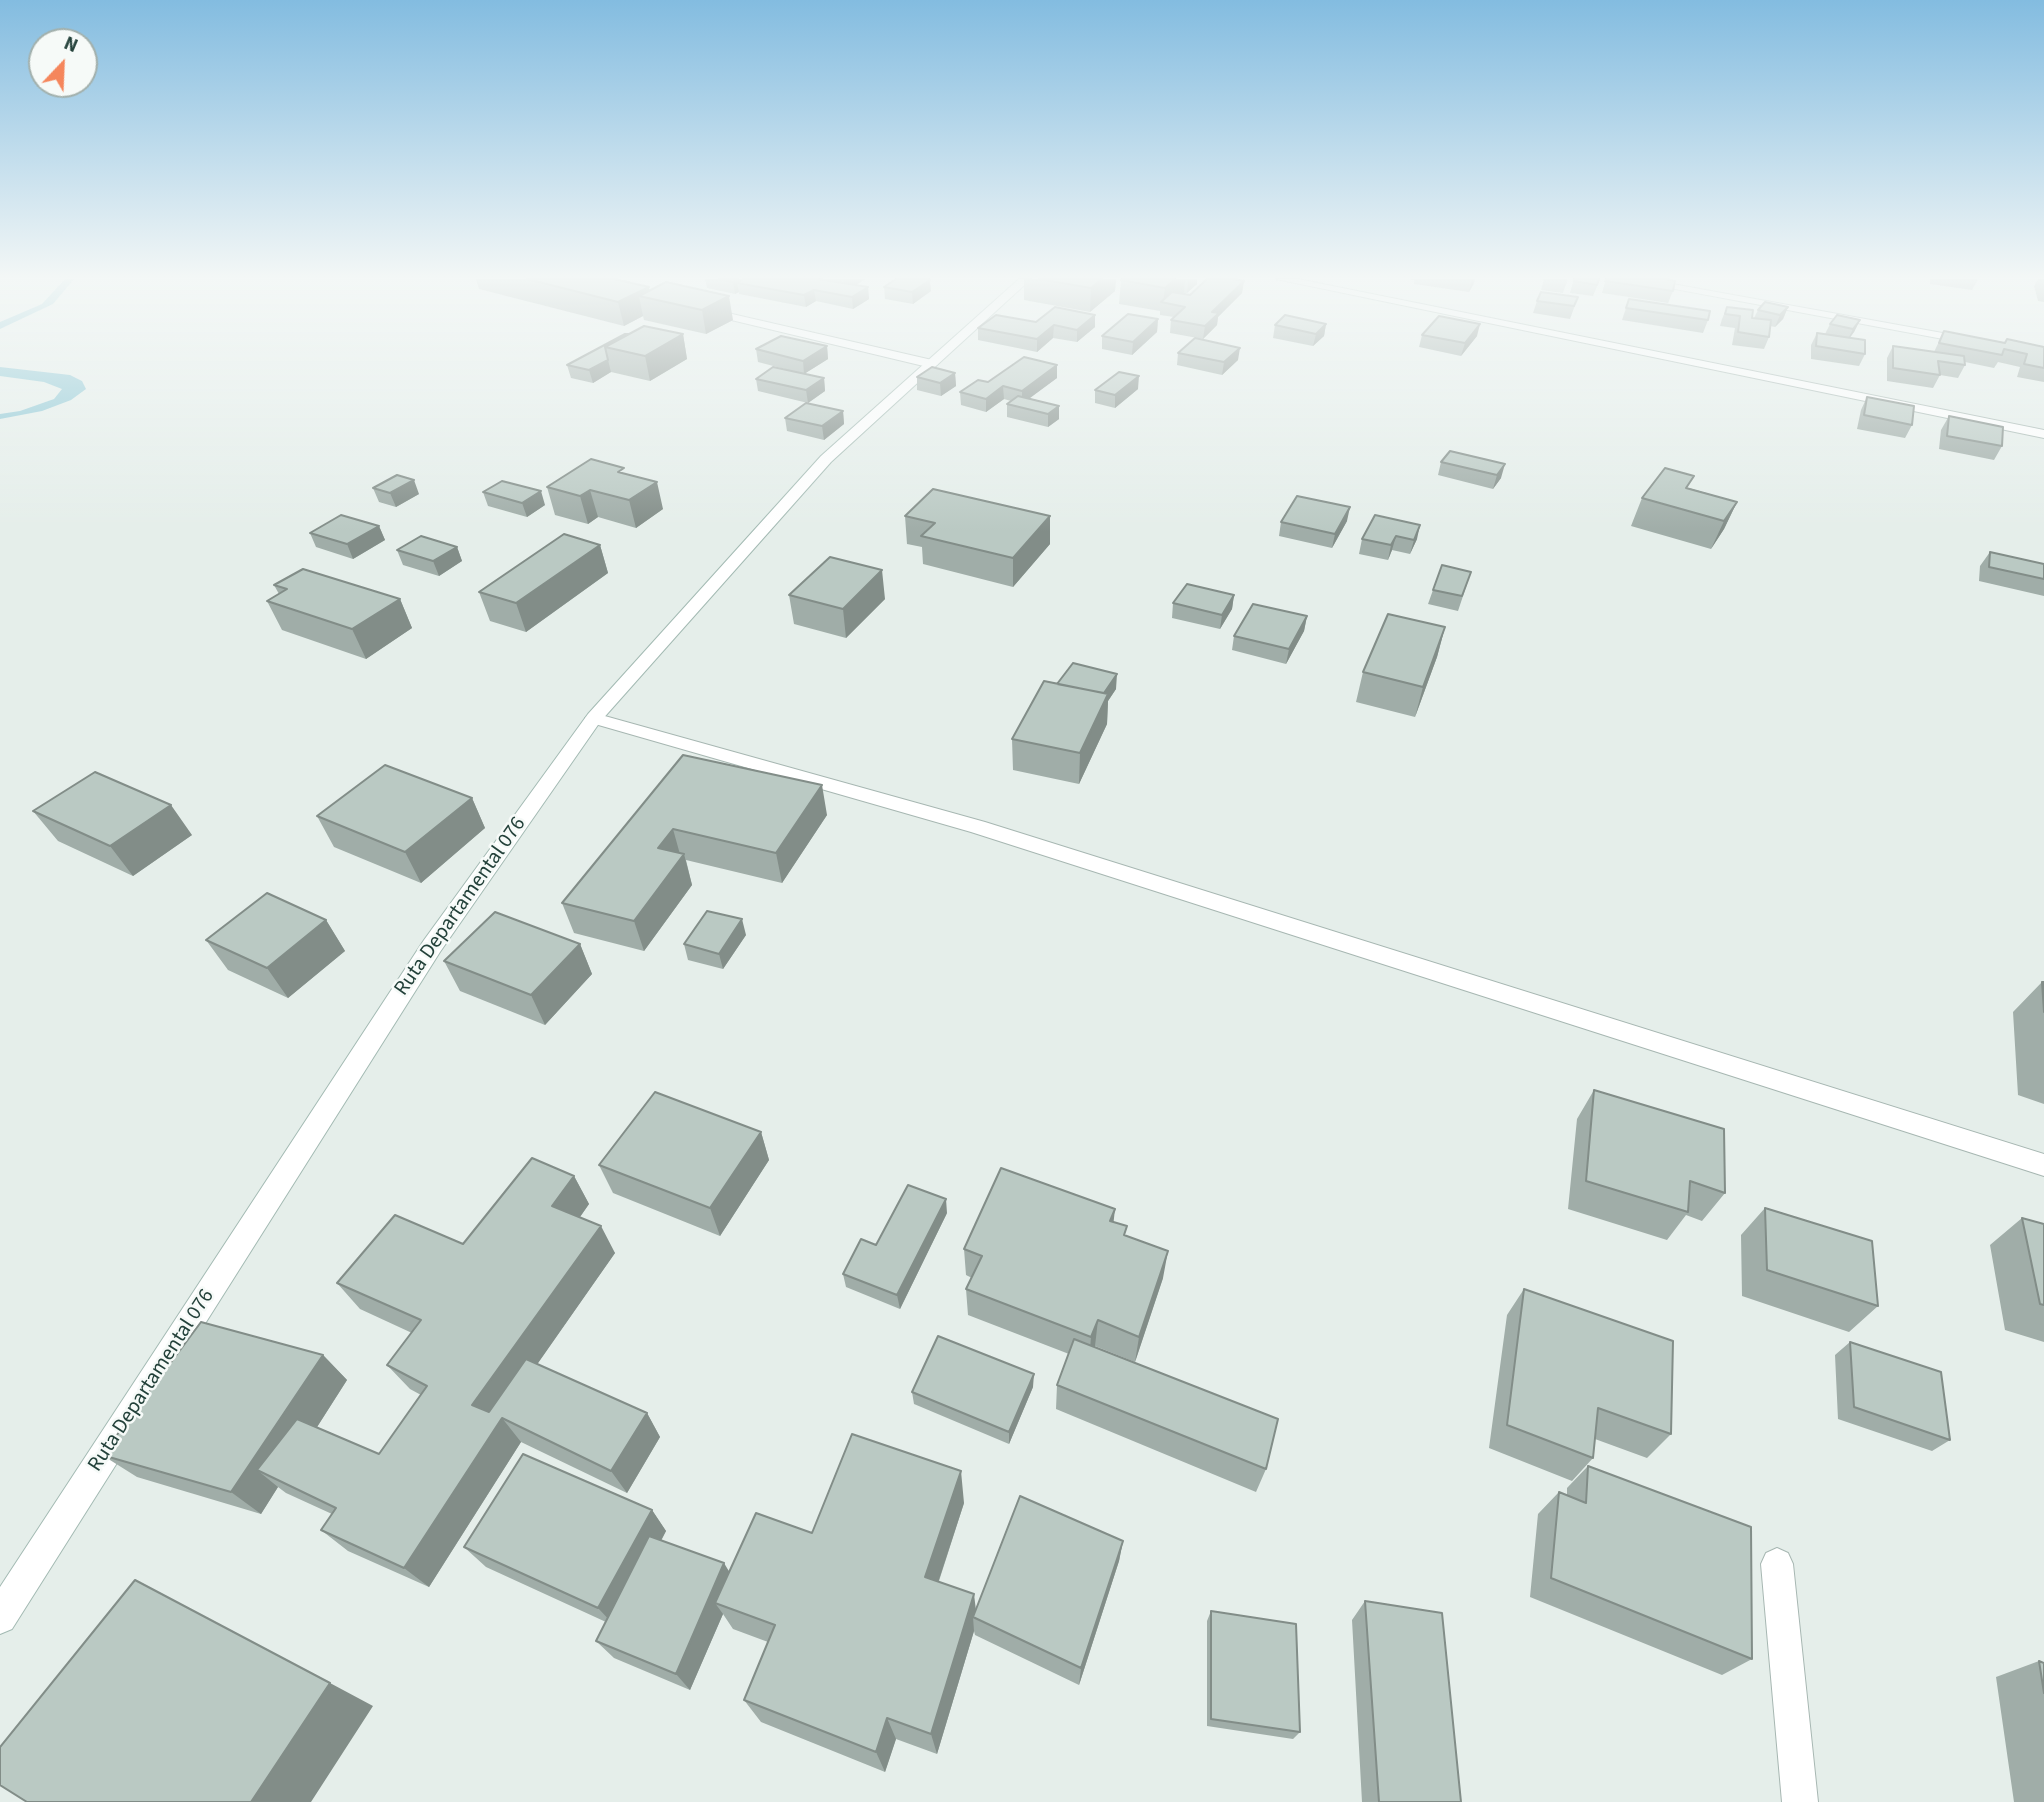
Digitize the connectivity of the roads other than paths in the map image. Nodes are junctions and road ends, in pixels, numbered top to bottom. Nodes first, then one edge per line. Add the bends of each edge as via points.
1 (924, 363) edge
2 (1695, 363) edge
3 (932, 365) joint
4 (2044, 434) edge
5 (594, 718) junction
6 (2044, 1165) edge
7 (1777, 1564) dead end
8 (0, 1617) edge
9 (1800, 1802) edge

1 - 3 street
2 - 4 street
3 - 5 street, Ruta Departamental 076 via 826,459
5 - 6 street via 978,827
5 - 8 street, Ruta Departamental 076 via 432,946
7 - 9 street

